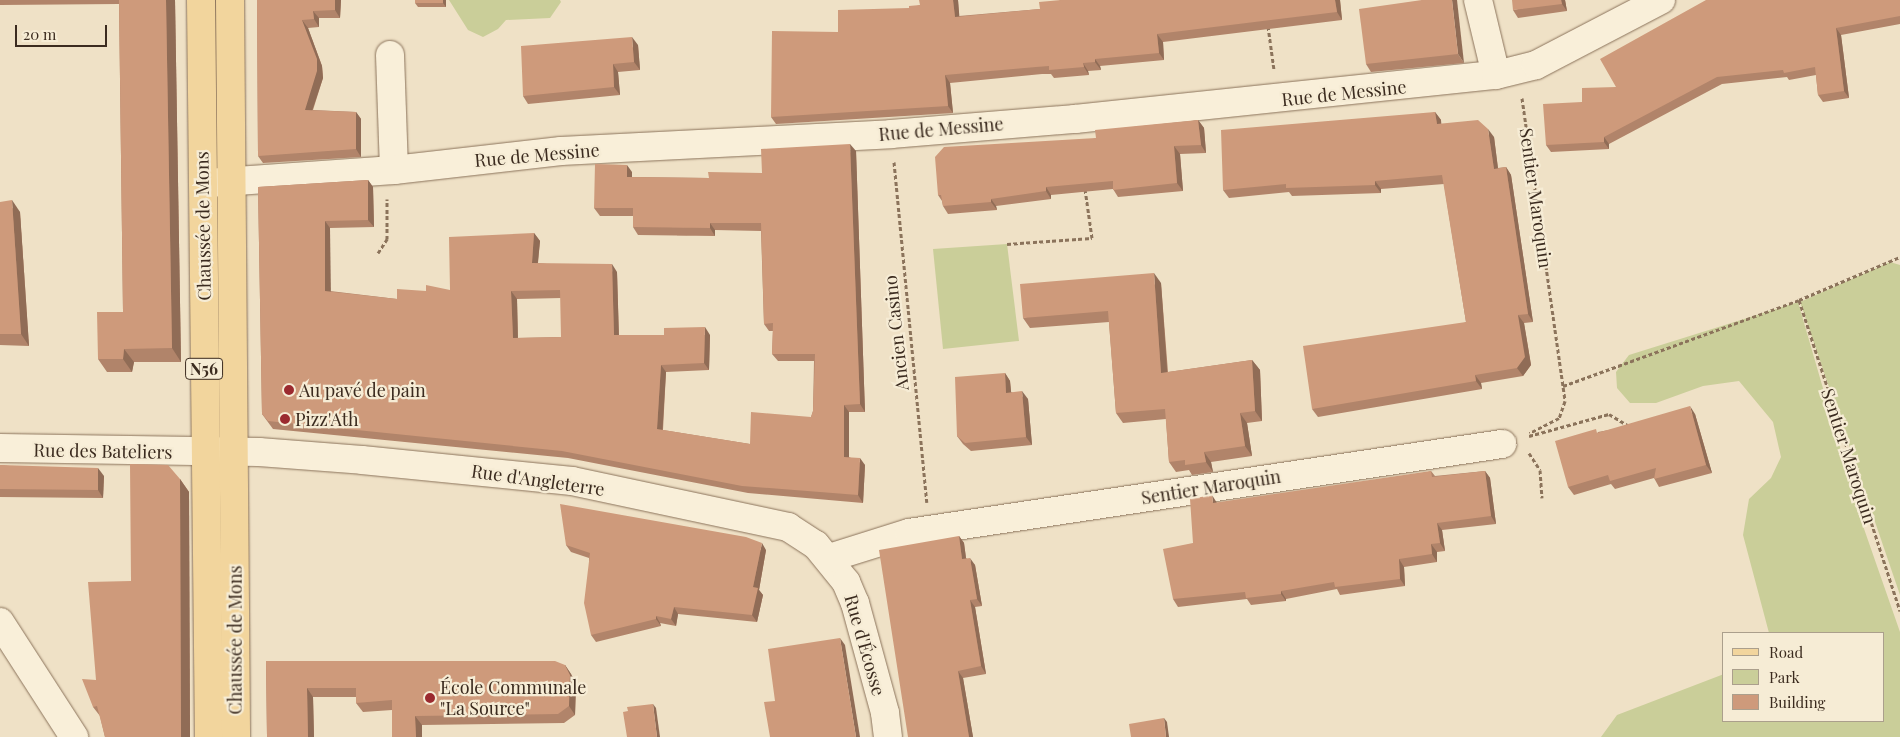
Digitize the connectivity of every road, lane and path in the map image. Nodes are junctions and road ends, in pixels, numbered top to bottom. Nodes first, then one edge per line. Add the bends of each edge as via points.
1 (200, 0) edge
2 (230, 0) edge
3 (1478, 0) edge
4 (1661, 0) edge
5 (1267, 18) edge
6 (390, 55) dead end
7 (1507, 73) junction
8 (1279, 100) junction
9 (891, 134) junction
10 (389, 171) junction
11 (232, 182) junction
12 (1084, 183) edge
13 (202, 184) junction
14 (1007, 244) dead end
15 (378, 253) dead end
16 (1900, 257) edge
17 (1799, 300) junction
18 (1564, 386) junction
19 (1634, 433) edge
20 (1502, 444) junction
21 (0, 448) edge
22 (205, 453) junction
23 (234, 453) junction
24 (1542, 498) dead end
25 (930, 530) junction
26 (828, 558) junction
27 (1900, 611) edge
28 (0, 622) edge
29 (74, 737) edge
30 (209, 737) edge
31 (236, 737) edge
32 (888, 737) edge

1 - 13 main road, Chaussée de Mons / N56
2 - 11 main road, Chaussée de Mons / N56
3 - 7 street
4 - 7 street, Rue de Messine via 1536,65
5 - 8 path
6 - 10 street
7 - 8 street, Rue de Messine
7 - 18 path, Sentier Maroquin
8 - 9 street, Rue de Messine
9 - 10 street, Rue de Messine via 560,151
9 - 25 path, Ancien Casino
10 - 11 street, Rue de Messine
10 - 15 path via 387,239
11 - 13 street, Rue de Messine
11 - 23 main road, Chaussée de Mons / N56
12 - 14 path via 1092,238
13 - 22 main road, Chaussée de Mons / N56
16 - 17 path
17 - 18 path
17 - 27 path, Sentier Maroquin
18 - 20 path, Sentier Maroquin via 1565,401 1560,418 1552,425
19 - 20 path via 1620,418 1609,414
20 - 24 path via 1529,453 1536,460
20 - 25 street, Sentier Maroquin
21 - 22 street, Rue des Bateliers
22 - 23 street
22 - 30 main road, Chaussée de Mons / N56
23 - 26 street, Rue d'Angleterre via 362,460 572,481 788,527
23 - 31 main road, Chaussée de Mons / N56
25 - 26 street, Sentier Maroquin via 892,537
26 - 32 street, Rue d'Écosse via 846,582 855,603 885,713
28 - 29 street

